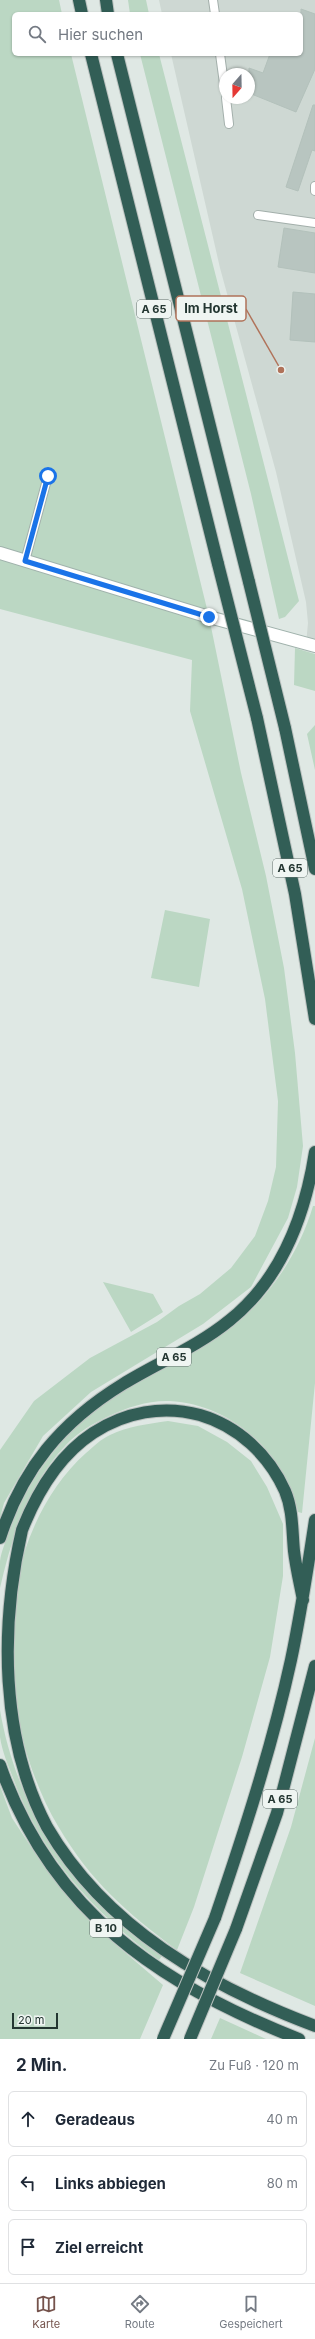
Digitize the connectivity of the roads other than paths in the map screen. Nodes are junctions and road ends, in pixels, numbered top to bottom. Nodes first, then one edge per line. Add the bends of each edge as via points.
1 (79, 0) edge
2 (106, 0) edge
3 (213, 0) edge
4 (82, 12) edge
5 (108, 12) edge
6 (215, 12) edge
7 (91, 56) edge
8 (118, 56) edge
9 (220, 56) edge
10 (222, 68) edge
11 (227, 104) edge
12 (229, 124) dead end
13 (315, 186) edge
14 (315, 191) edge
15 (258, 215) dead end
16 (315, 223) edge
17 (48, 476) dead end
18 (0, 553) edge
19 (25, 561) junction
20 (315, 646) edge
21 (315, 869) edge
22 (315, 1020) edge
23 (315, 1152) edge
24 (58, 1464) joint
25 (315, 1520) edge
26 (0, 1538) edge
27 (303, 1600) junction
28 (315, 1666) edge
29 (0, 1765) edge
30 (315, 2026) edge
31 (163, 2039) edge
32 (190, 2039) edge
33 (299, 2039) edge

1 - 4 highway
2 - 5 highway
3 - 6 lane
7 - 22 highway, A 65, bridge via 257,718 295,894
8 - 21 highway, A 65, bridge via 285,728
9 - 10 lane
11 - 12 lane
13 - 14 lane
15 - 16 lane
17 - 19 lane
18 - 19 street
19 - 20 street via 202,615
23 - 26 highway, A 65 via 307,1196 296,1228 286,1250 260,1290 243,1309 214,1332 181,1353 124,1383 69,1423 32,1467 17,1493
24 - 27 highway, A 65 via 96,1432 115,1421 133,1415 149,1411 177,1411 215,1420 256,1448 267,1460 286,1493
24 - 30 highway, B 10 via 34,1501 18,1542 2,1613 4,1700 17,1760 26,1785 69,1860 120,1917 204,1977 255,2002
25 - 27 highway, A 65
27 - 31 highway, A 65, bridge via 291,1660 257,1791 215,1918
28 - 32 highway, A 65, bridge via 276,1812 236,1929
29 - 33 highway, B 10 via 15,1803 40,1851 72,1893 102,1925 137,1955 193,1991

